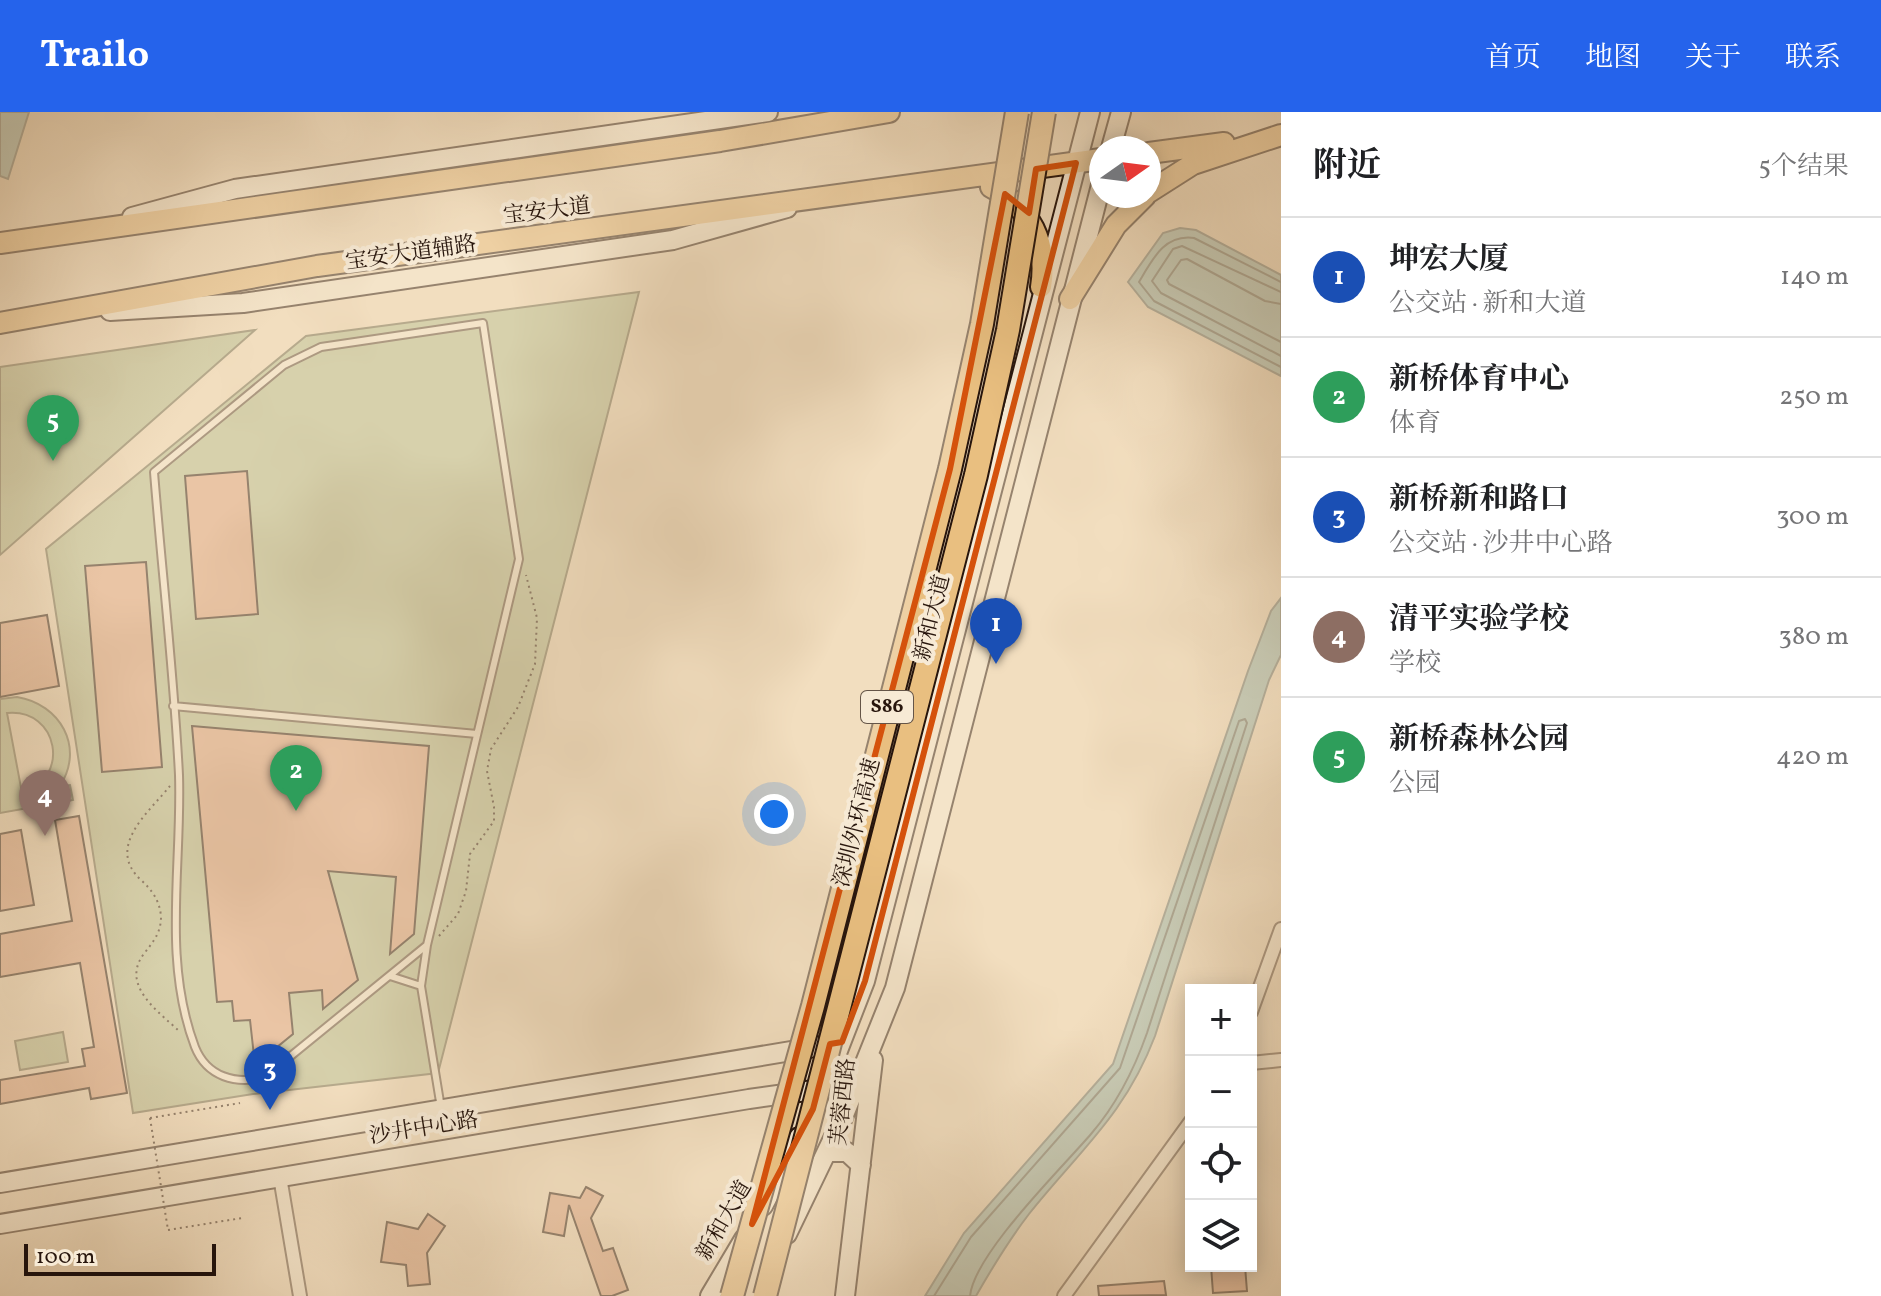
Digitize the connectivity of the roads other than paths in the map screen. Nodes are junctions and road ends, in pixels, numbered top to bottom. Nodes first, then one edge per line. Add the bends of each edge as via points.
1 (768, 112) edge
2 (889, 112) edge
3 (1017, 112) edge
4 (1044, 112) edge
5 (1090, 112) edge
6 (1121, 112) edge
7 (1281, 135) edge
8 (1114, 136) edge
9 (1161, 151) edge
10 (1089, 161) edge
11 (1076, 163) junction
12 (960, 181) junction
13 (1161, 185) edge
14 (1095, 208) edge
15 (1133, 208) edge
16 (82, 232) junction
17 (1, 243) edge
18 (1041, 287) junction
19 (1070, 299) junction
20 (2, 323) edge
21 (173, 706) junction
22 (477, 734) junction
23 (1281, 929) edge
24 (427, 945) junction
25 (390, 976) junction
26 (421, 986) junction
27 (1257, 995) edge
28 (842, 1042) junction
29 (874, 1044) junction
30 (1281, 1060) edge
31 (1257, 1062) edge
32 (857, 1084) junction
33 (822, 1089) junction
34 (441, 1108) junction
35 (1186, 1128) edge
36 (827, 1152) junction
37 (861, 1165) junction
38 (280, 1177) junction
39 (0, 1183) edge
40 (0, 1224) edge
41 (300, 1296) edge
42 (710, 1296) edge
43 (732, 1296) edge
44 (754, 1296) edge
45 (765, 1296) edge
46 (845, 1296) edge
47 (1064, 1296) edge

1 - 16 main road via 235,189
2 - 16 main road, 宝安大道
3 - 43 highway, 深圳外环高速 / S86, bridge via 982,324 950,469 813,1006
4 - 45 highway, 深圳外环高速 / S86, bridge via 1014,300 976,475
5 - 11 main road, 新和大道
6 - 8 main road
7 - 9 main road
7 - 13 main road via 1193,164
10 - 11 main road, 宝安大道
11 - 12 main road, 宝安大道
11 - 18 main road, 新和大道
12 - 18 main road via 1004,194 1027,214 1040,242
12 - 20 main road, 宝安大道 via 317,266
14 - 19 main road
15 - 19 main road via 1116,225
16 - 17 main road, 宝安大道
18 - 28 main road, 新和大道 via 865,981
19 - 29 main road via 899,973
21 - 22 lane
21 - 22 lane via 154,472 284,365 321,347 483,323 519,559
21 - 25 lane via 179,776 176,968 203,1062 240,1081 265,1077
22 - 24 lane
23 - 27 street
24 - 25 lane
24 - 26 lane
25 - 26 lane
26 - 34 lane
28 - 33 main road, 新和大道
28 - 34 main road, 沙井中心路
29 - 32 main road
29 - 37 main road, 芙蓉西路
30 - 31 street
32 - 33 main road, 沙井中心路
32 - 36 main road
33 - 38 main road, 沙井中心路
33 - 42 main road, 新和大道
34 - 39 main road, 沙井中心路
35 - 47 street
36 - 37 main road, 芙蓉西路 via 847,1152
36 - 44 main road
37 - 46 main road, 芙蓉西路
38 - 40 main road, 沙井中心路
38 - 41 street

